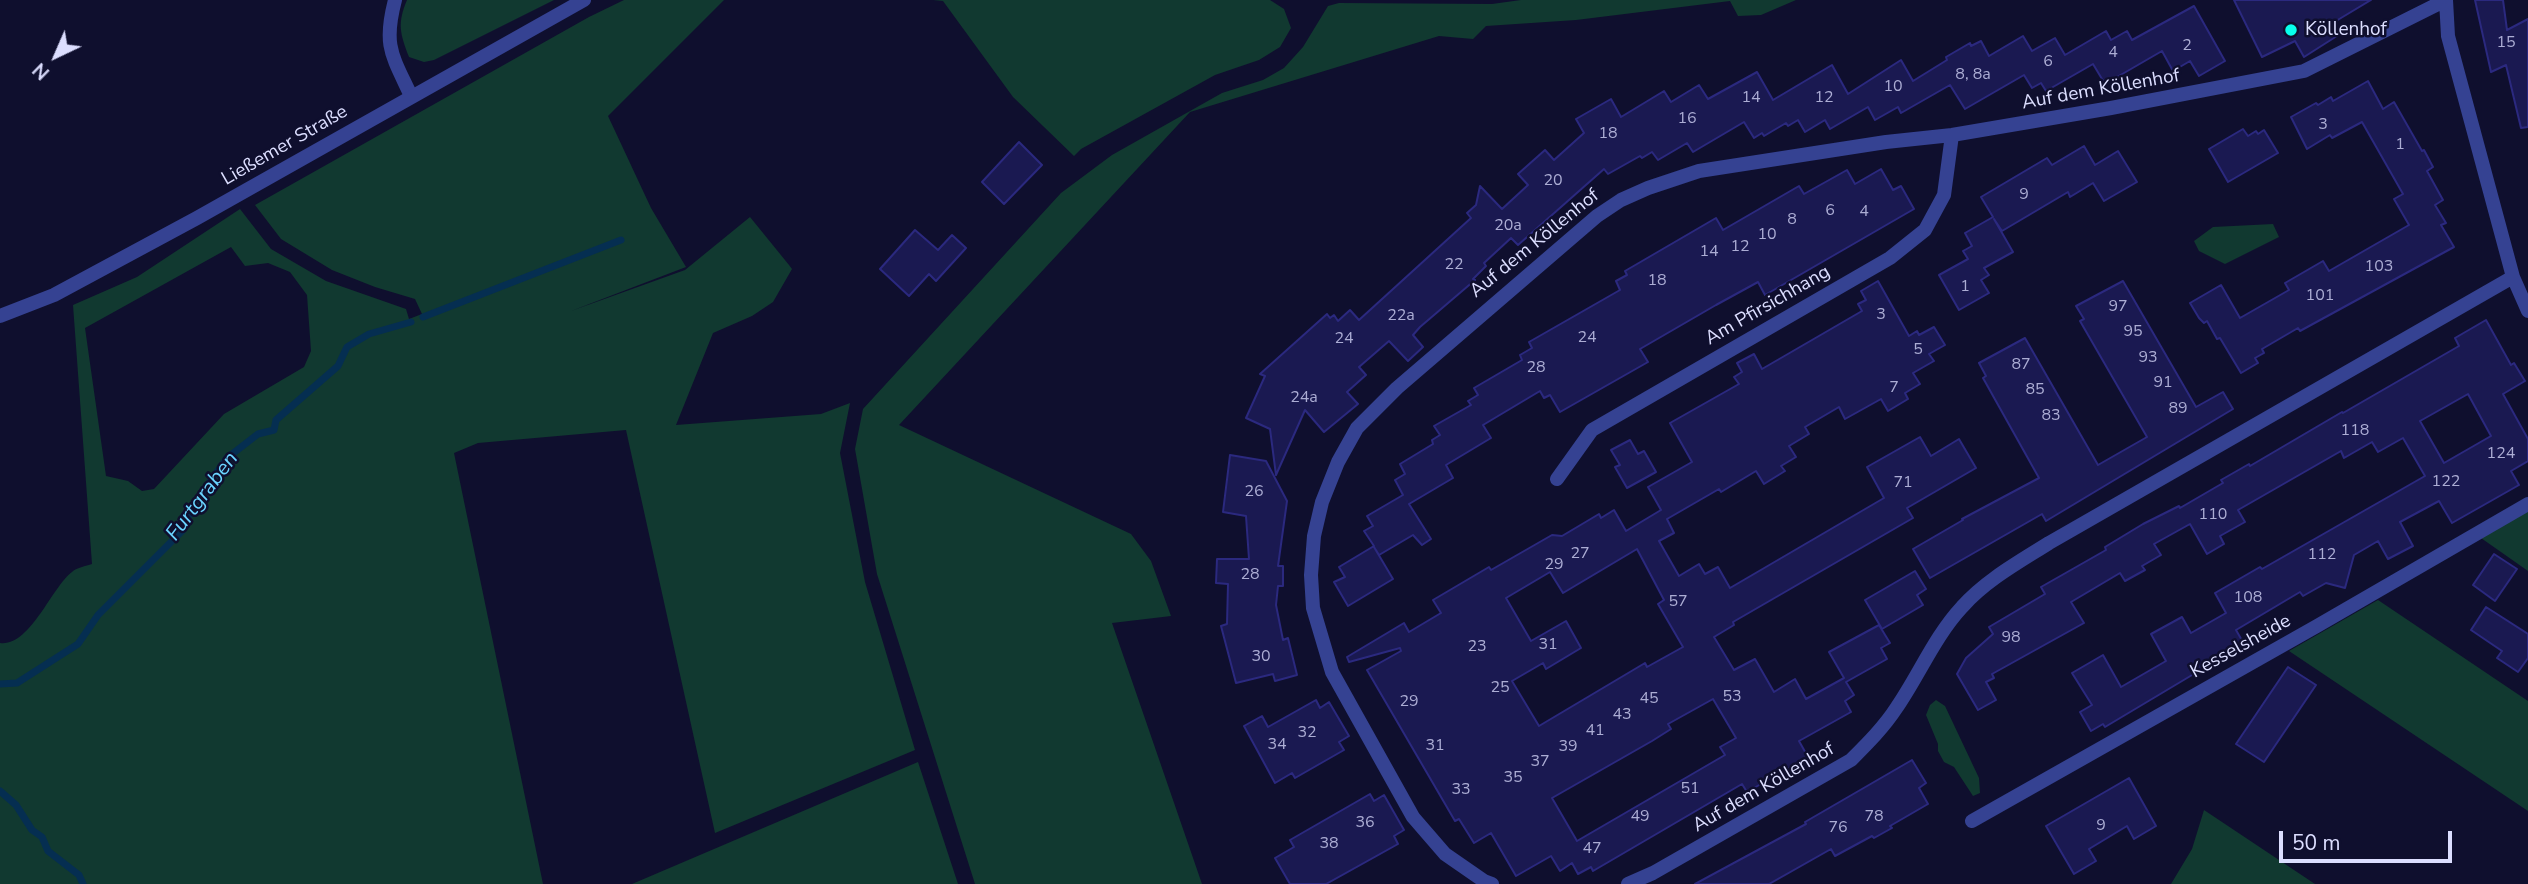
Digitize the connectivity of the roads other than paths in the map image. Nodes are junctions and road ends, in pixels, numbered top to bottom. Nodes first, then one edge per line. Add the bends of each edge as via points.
1 (395, 0) edge
2 (584, 0) edge
3 (2446, 0) edge
4 (411, 96) junction
5 (1952, 135) junction
6 (2513, 277) junction
7 (2528, 311) edge
8 (0, 316) edge
9 (1557, 479) dead end
10 (2528, 504) edge
11 (1972, 821) dead end
12 (1492, 884) edge
13 (1628, 884) edge

1 - 4 street via 389,23 390,50
2 - 4 street, Ließemer Straße
3 - 5 street, Auf dem Köllenhof via 2304,71
3 - 6 street via 2448,36
4 - 8 street, Ließemer Straße via 54,295
5 - 9 street, Am Pfirsichhang via 1944,195 1925,230 1890,258 1592,430
5 - 12 street, Auf dem Köllenhof via 1699,171 1621,200 1496,300 1357,428 1322,502 1314,536 1312,608 1318,633 1332,672 1413,817 1445,854
6 - 7 street
6 - 13 street, Auf dem Köllenhof via 2004,571 1962,607 1884,725 1851,760
10 - 11 street, Kesselsheide

